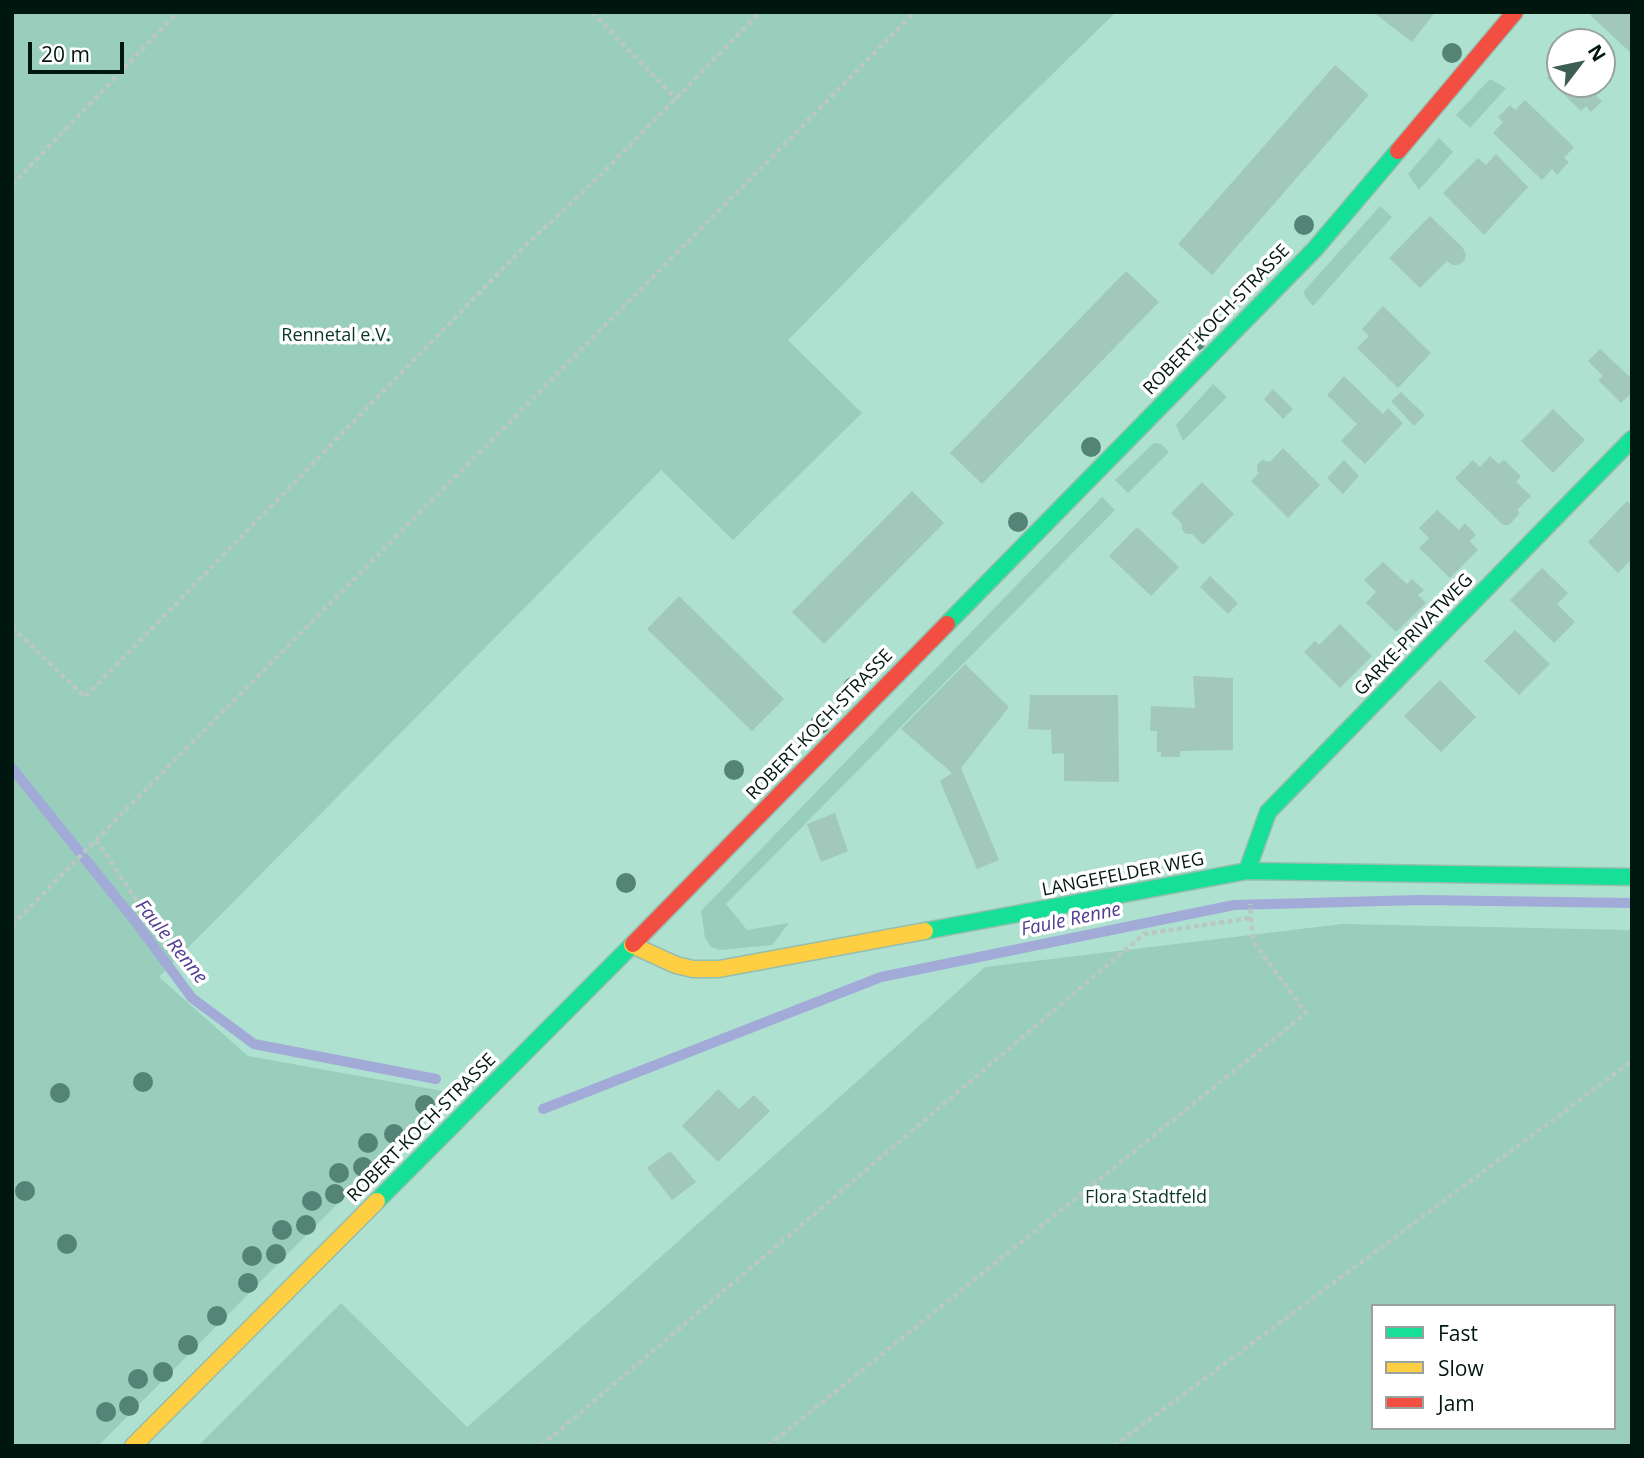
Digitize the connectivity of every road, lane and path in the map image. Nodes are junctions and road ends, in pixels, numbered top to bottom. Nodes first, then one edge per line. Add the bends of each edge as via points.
1 (178, 12) edge
2 (592, 12) edge
3 (760, 12) edge
4 (915, 12) edge
5 (1515, 12) edge
6 (676, 99) junction
7 (12, 185) edge
8 (1632, 439) edge
9 (12, 627) edge
10 (96, 840) junction
11 (1247, 871) junction
12 (1632, 877) edge
13 (12, 925) edge
14 (632, 945) junction
15 (199, 973) dead end
16 (1632, 1061) edge
17 (133, 1446) edge
18 (541, 1446) edge
19 (768, 1446) edge
20 (1114, 1446) edge

1 - 7 path
2 - 6 path
3 - 6 path
4 - 10 path
5 - 14 street, ROBERT-KOCH-STRASSE via 1315,248
6 - 9 path via 524,247 85,697
8 - 11 street, GARKE-PRIVATWEG via 1268,812
10 - 13 path
10 - 15 path via 175,957
11 - 12 street, LANGEFELDER WEG
11 - 14 street, LANGEFELDER WEG via 719,969 677,965
14 - 17 street, ROBERT-KOCH-STRASSE
16 - 20 path
18 - 19 path via 1144,934 1251,916 1253,941 1306,1013

